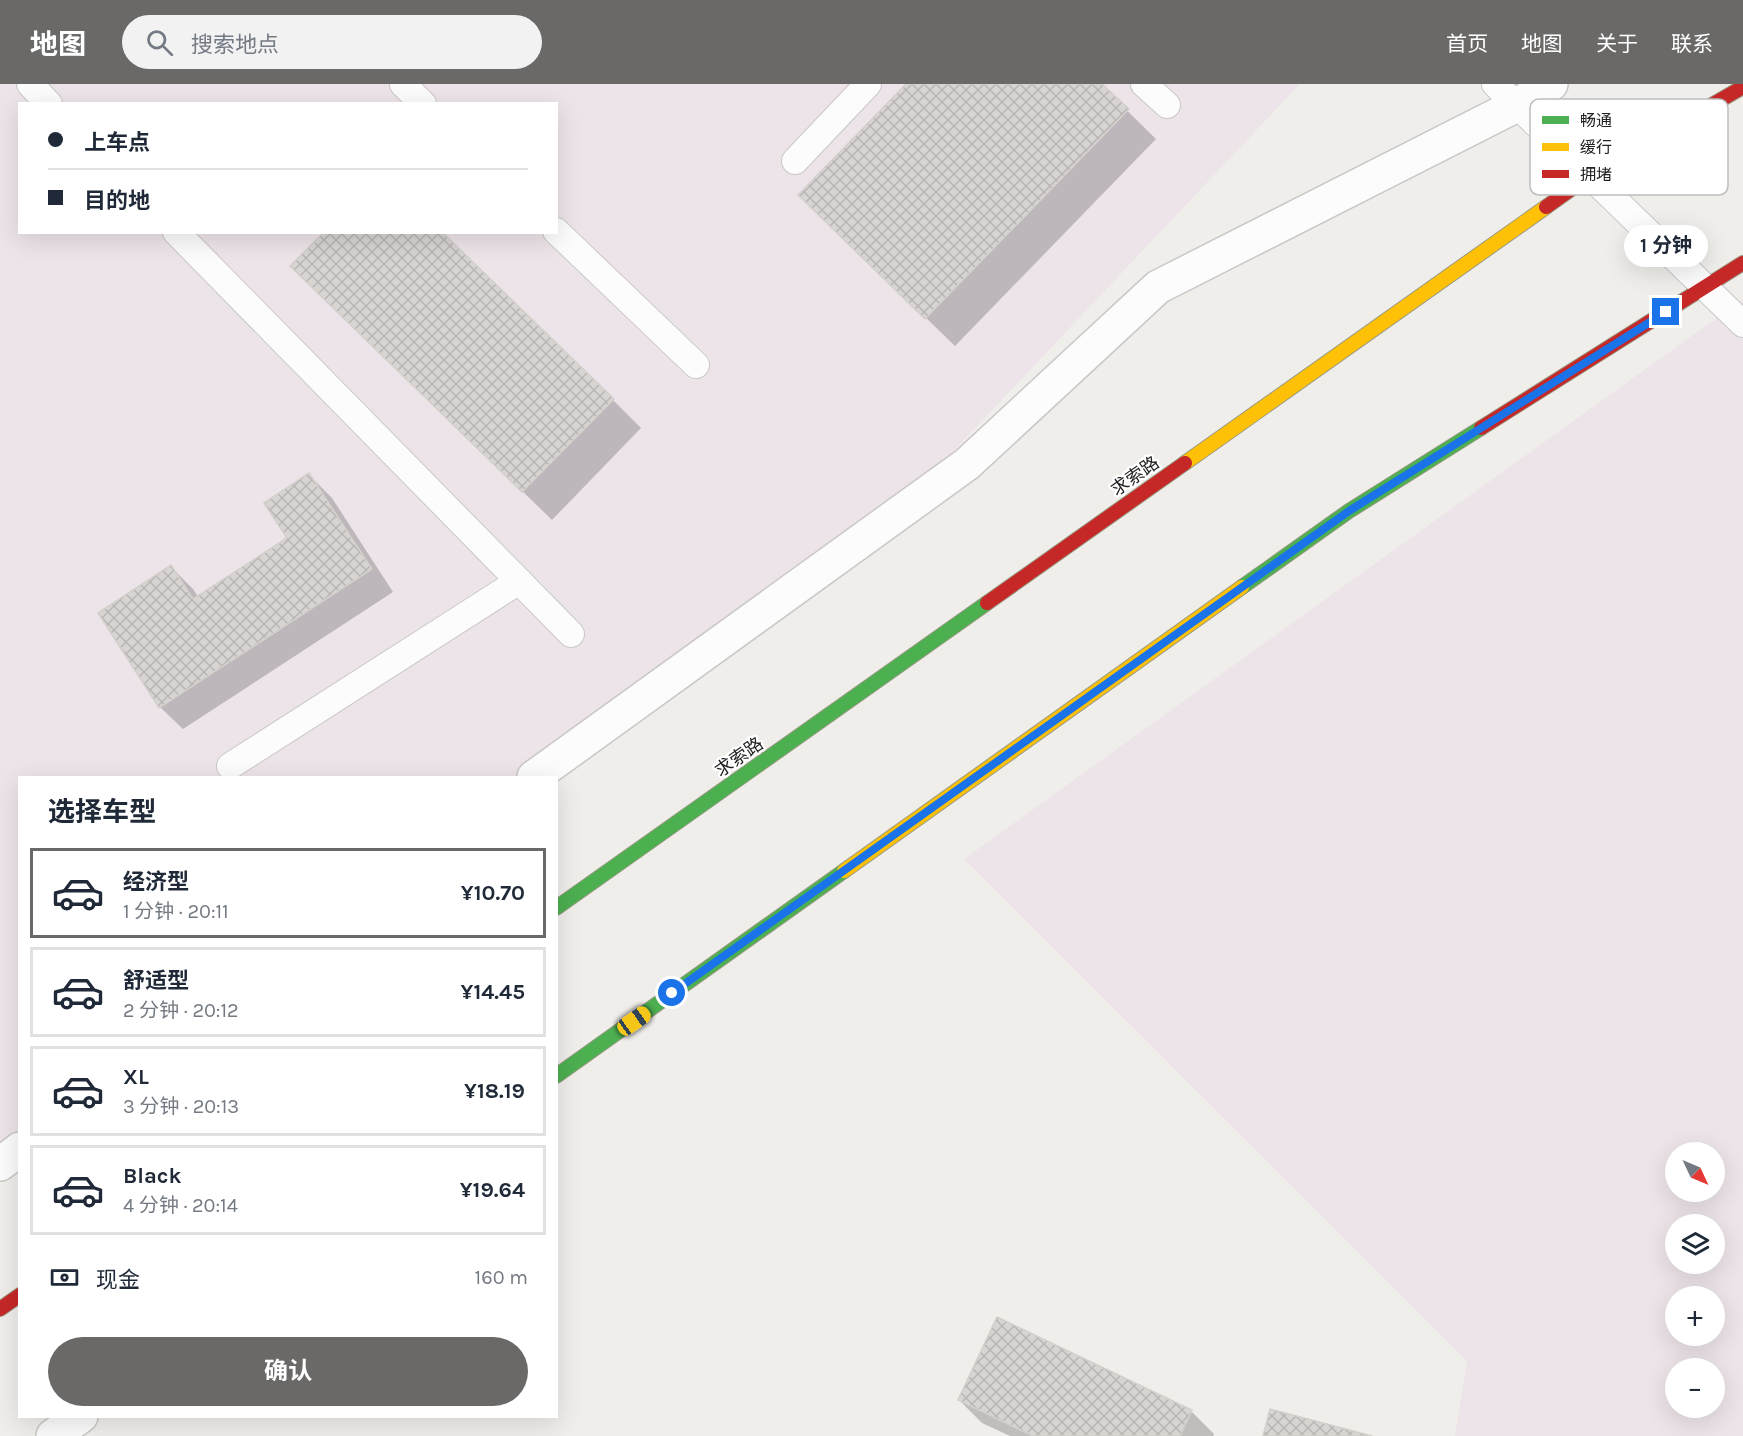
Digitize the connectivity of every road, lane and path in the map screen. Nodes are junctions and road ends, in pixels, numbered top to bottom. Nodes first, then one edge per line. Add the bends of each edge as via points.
1 (30, 84) edge
2 (403, 84) edge
3 (868, 84) edge
4 (1144, 84) edge
5 (1551, 84) edge
6 (1743, 87) edge
7 (1506, 94) edge
8 (1722, 99) edge
9 (48, 102) edge
10 (421, 102) edge
11 (1167, 105) dead end
12 (1530, 117) edge
13 (795, 161) dead end
14 (1562, 195) edge
15 (1611, 195) edge
16 (558, 233) edge
17 (178, 234) edge
18 (1743, 263) edge
19 (1706, 287) junction
20 (1743, 324) edge
21 (696, 365) dead end
22 (519, 580) junction
23 (571, 634) dead end
24 (230, 766) dead end
25 (535, 776) edge
26 (558, 907) edge
27 (558, 1075) edge
28 (18, 1150) edge
29 (0, 1164) edge
30 (18, 1296) edge
31 (0, 1309) edge
32 (78, 1418) edge
33 (53, 1436) edge

1 - 9 lane
2 - 10 lane
3 - 13 lane
4 - 11 lane
5 - 7 street
6 - 8 main road, 求索路
7 - 12 lane
7 - 25 street via 1158,287 967,464
14 - 26 main road, 求索路
15 - 19 lane
16 - 21 lane
17 - 22 lane
18 - 19 main road
19 - 20 lane
19 - 27 main road via 1349,511
22 - 23 lane
22 - 24 lane
28 - 29 street
30 - 31 main road
32 - 33 street

